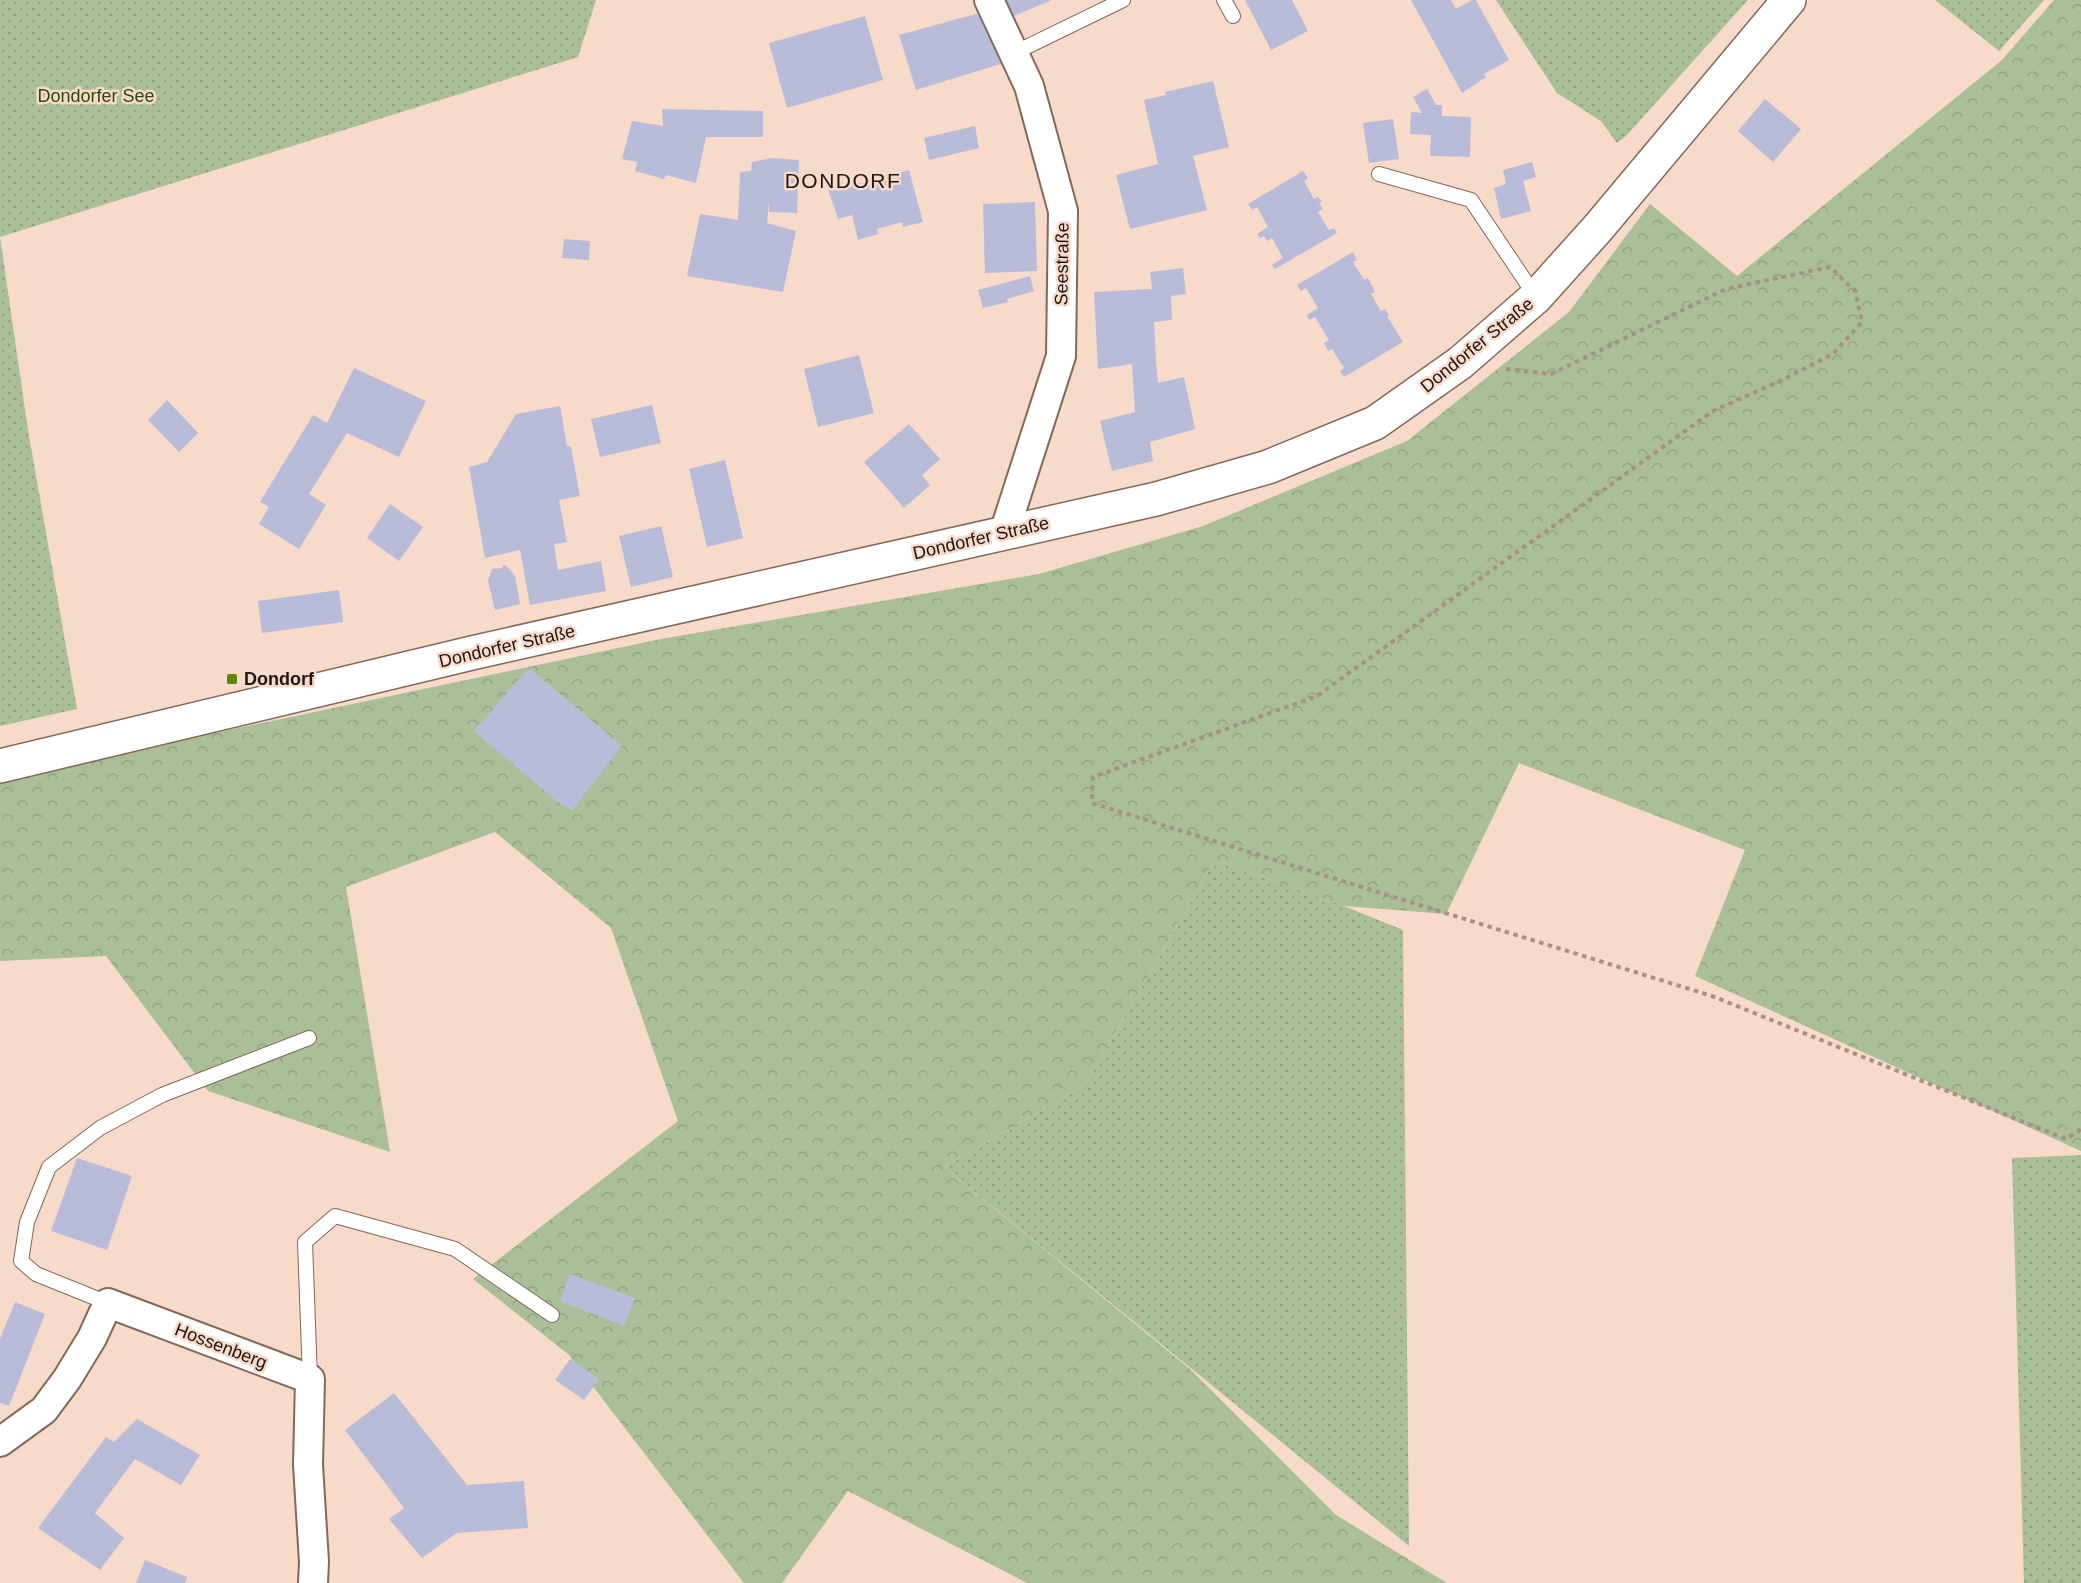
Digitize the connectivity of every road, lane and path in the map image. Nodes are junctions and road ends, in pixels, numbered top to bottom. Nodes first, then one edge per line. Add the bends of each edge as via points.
1 (989, 0) edge
2 (1123, 0) edge
3 (1224, 0) edge
4 (1789, 0) edge
5 (1233, 16) dead end
6 (1014, 53) junction
7 (1379, 174) dead end
8 (1536, 297) junction
9 (1460, 363) junction
10 (1004, 533) junction
11 (0, 766) edge
12 (309, 1038) dead end
13 (2081, 1129) edge
14 (108, 1304) junction
15 (552, 1315) dead end
16 (310, 1379) junction
17 (0, 1442) edge
18 (313, 1583) edge

1 - 6 street, Seestraße
2 - 6 lane
3 - 5 lane
4 - 8 main road, Dondorfer Straße
6 - 10 street, Seestraße via 1029,86 1063,212 1061,356
7 - 8 lane via 1471,200
8 - 9 main road, Dondorfer Straße
9 - 10 main road, Dondorfer Straße via 1375,423 1268,467 1156,499
9 - 13 path via 1551,374 1726,289 1830,267 1855,291 1862,322 1833,354 1713,411 1317,696 1093,777 1092,803 1712,996 2066,1139
10 - 11 main road, Dondorfer Straße via 476,652
12 - 14 lane via 162,1095 100,1128 49,1167 27,1222 21,1261 36,1274
14 - 16 street, Hossenberg
14 - 17 street via 67,1380 44,1410
15 - 16 lane via 455,1249 335,1216 305,1242
16 - 18 street via 308,1465

